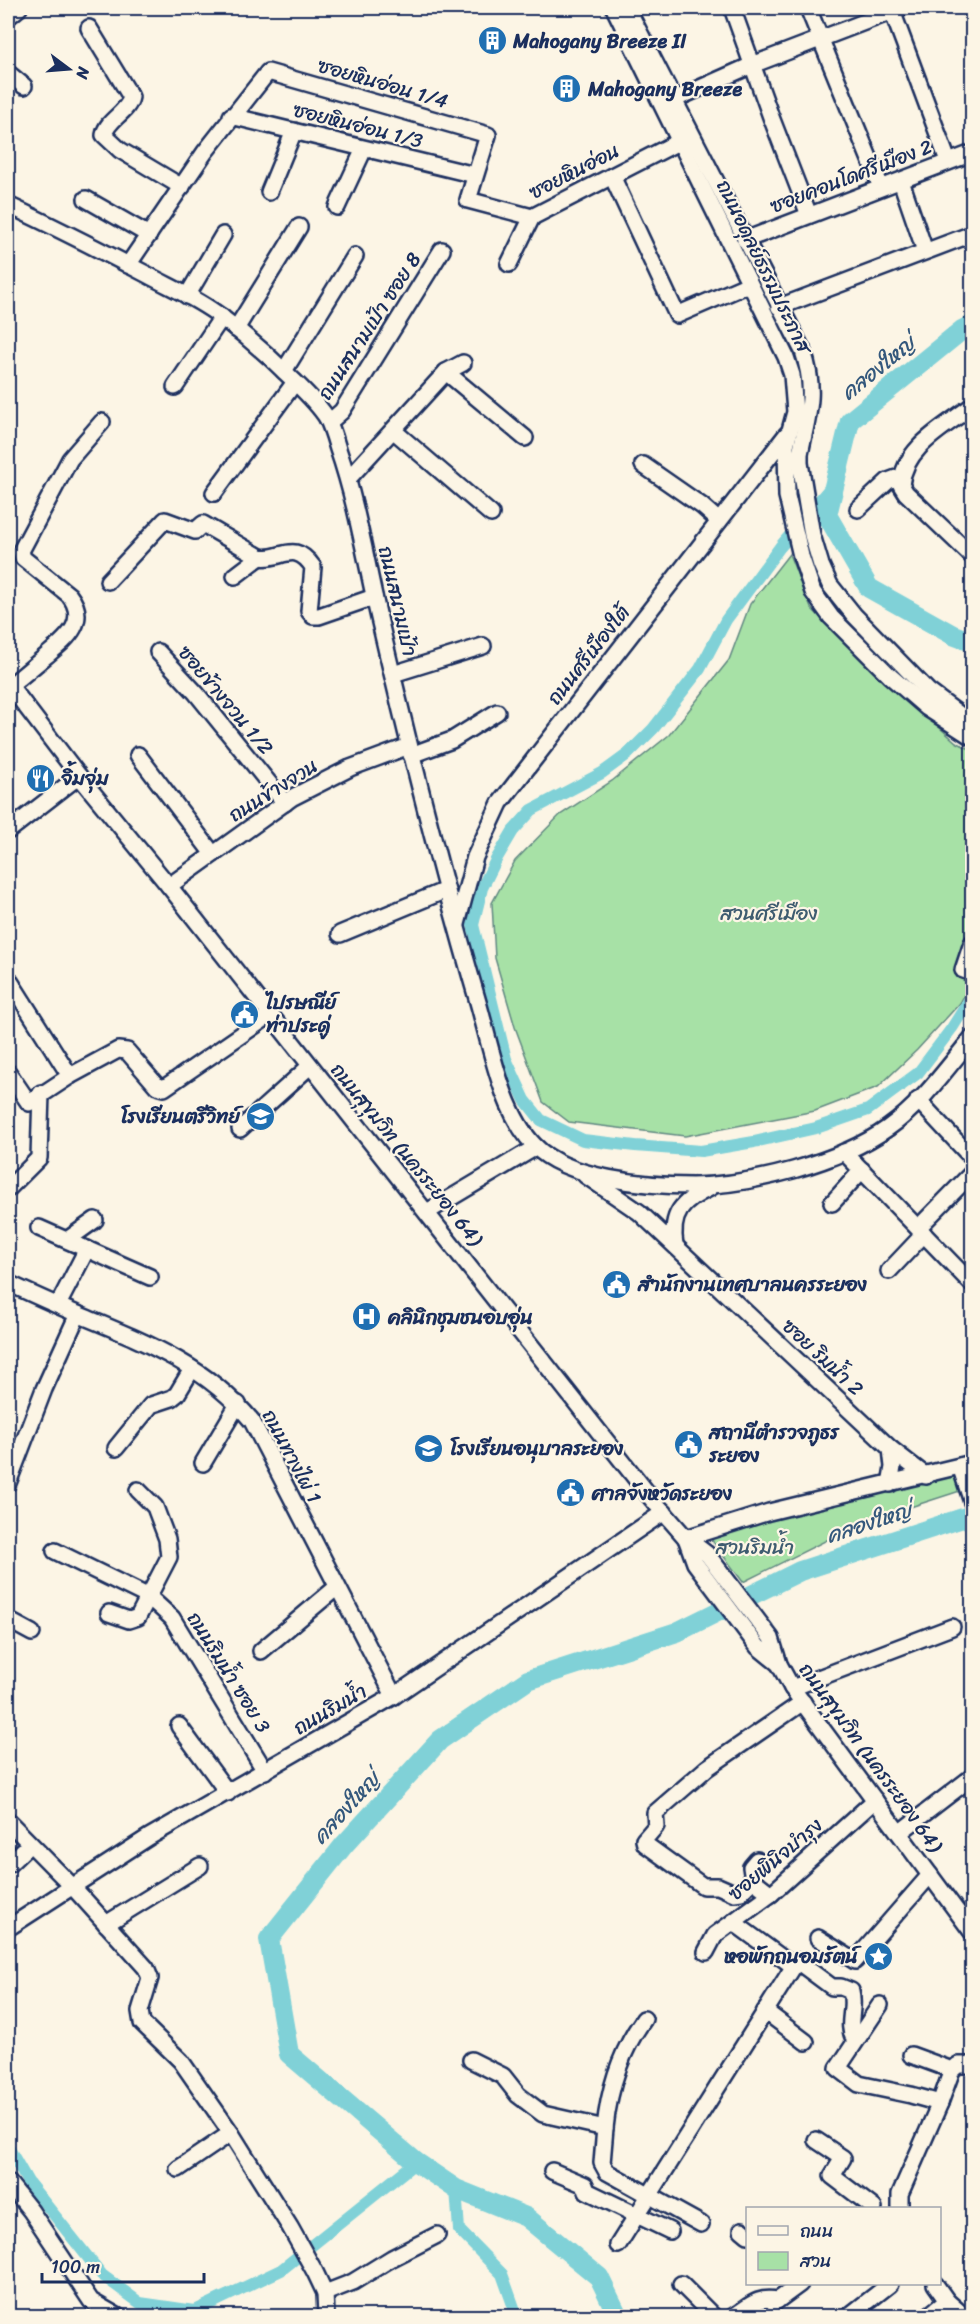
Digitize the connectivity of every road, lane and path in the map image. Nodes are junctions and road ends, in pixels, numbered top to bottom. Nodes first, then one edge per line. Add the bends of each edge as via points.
1 (19, 8) edge
2 (614, 8) edge
3 (627, 8) edge
4 (732, 8) edge
5 (808, 8) edge
6 (971, 8) edge
7 (895, 9) edge
8 (972, 12) edge
9 (8, 16) edge
10 (89, 28) dead end
11 (820, 39) junction
12 (752, 65) junction
13 (8, 73) edge
14 (24, 86) dead end
15 (673, 99) junction
16 (231, 116) junction
17 (294, 131) junction
18 (488, 135) joint
19 (686, 138) junction
20 (364, 149) junction
21 (972, 153) edge
22 (948, 161) junction
23 (475, 175) junction
24 (612, 176) junction
25 (901, 181) junction
26 (182, 187) junction
27 (881, 187) junction
28 (269, 192) dead end
29 (87, 199) dead end
30 (8, 205) edge
31 (337, 207) dead end
32 (809, 215) junction
33 (532, 217) junction
34 (299, 227) dead end
35 (972, 234) edge
36 (149, 235) junction
37 (223, 235) dead end
38 (745, 240) junction
39 (442, 250) dead end
40 (926, 252) junction
41 (355, 256) dead end
42 (509, 264) dead end
43 (128, 265) junction
44 (749, 284) junction
45 (187, 296) junction
46 (779, 307) junction
47 (222, 316) junction
48 (236, 329) junction
49 (463, 363) dead end
50 (446, 372) junction
51 (290, 377) junction
52 (175, 387) dead end
53 (972, 406) edge
54 (328, 420) junction
55 (102, 422) dead end
56 (791, 429) junction
57 (394, 431) junction
58 (525, 438) dead end
59 (643, 465) dead end
60 (348, 479) junction
61 (901, 480) junction
62 (214, 494) dead end
63 (858, 509) dead end
64 (491, 514) dead end
65 (718, 521) junction
66 (972, 556) edge
67 (260, 558) junction
68 (236, 576) dead end
69 (108, 581) dead end
70 (375, 597) junction
71 (880, 642) junction
72 (483, 646) dead end
73 (158, 652) dead end
74 (868, 655) junction
75 (393, 674) junction
76 (8, 684) edge
77 (497, 711) dead end
78 (972, 720) edge
79 (972, 737) edge
80 (410, 751) junction
81 (138, 755) dead end
82 (79, 776) junction
83 (285, 803) junction
84 (8, 831) edge
85 (213, 854) junction
86 (169, 886) junction
87 (446, 890) junction
88 (457, 928) junction
89 (340, 934) dead end
90 (972, 943) edge
91 (972, 973) edge
92 (8, 978) edge
93 (270, 1015) junction
94 (972, 1040) edge
95 (310, 1066) junction
96 (8, 1072) edge
97 (70, 1076) junction
98 (41, 1094) junction
99 (918, 1100) junction
100 (240, 1128) dead end
101 (542, 1152) junction
102 (844, 1152) junction
103 (972, 1158) edge
104 (578, 1169) junction
105 (862, 1170) junction
106 (972, 1173) edge
107 (10, 1181) edge
108 (644, 1184) junction
109 (660, 1185) junction
110 (715, 1185) junction
111 (832, 1203) dead end
112 (427, 1212) junction
113 (639, 1212) junction
114 (678, 1212) junction
115 (95, 1220) dead end
116 (39, 1228) dead end
117 (656, 1228) junction
118 (921, 1231) junction
119 (67, 1240) junction
120 (675, 1245) junction
121 (87, 1249) junction
122 (890, 1271) dead end
123 (150, 1277) dead end
124 (8, 1283) edge
125 (972, 1284) edge
126 (58, 1305) junction
127 (78, 1314) junction
128 (192, 1369) junction
129 (238, 1404) junction
130 (116, 1448) dead end
131 (891, 1449) junction
132 (203, 1463) dead end
133 (966, 1465) edge
134 (926, 1476) junction
135 (8, 1483) edge
136 (890, 1484) junction
137 (138, 1490) dead end
138 (972, 1502) edge
139 (664, 1512) junction
140 (686, 1538) junction
141 (55, 1551) dead end
142 (337, 1587) junction
143 (149, 1597) junction
144 (109, 1613) dead end
145 (8, 1620) edge
146 (951, 1627) dead end
147 (32, 1633) dead end
148 (261, 1651) dead end
149 (792, 1688) junction
150 (394, 1696) junction
151 (803, 1701) junction
152 (179, 1726) dead end
153 (266, 1771) junction
154 (970, 1785) edge
155 (228, 1793) junction
156 (875, 1800) junction
157 (8, 1821) edge
158 (899, 1833) junction
159 (30, 1844) junction
160 (757, 1860) dead end
161 (8, 1865) edge
162 (200, 1866) dead end
163 (930, 1875) junction
164 (753, 1880) junction
165 (73, 1887) junction
166 (771, 1894) junction
167 (733, 1922) junction
168 (106, 1924) junction
169 (8, 1928) edge
170 (972, 1932) edge
171 (818, 1938) dead end
172 (706, 1952) dead end
173 (793, 1966) junction
174 (880, 2005) dead end
175 (765, 2011) junction
176 (644, 2019) dead end
177 (855, 2041) junction
178 (806, 2042) dead end
179 (911, 2055) dead end
180 (471, 2060) dead end
181 (972, 2065) edge
182 (952, 2070) junction
183 (940, 2103) junction
184 (605, 2128) junction
185 (231, 2133) junction
186 (816, 2140) dead end
187 (178, 2169) dead end
188 (552, 2171) dead end
189 (8, 2182) edge
190 (650, 2194) junction
191 (873, 2207) edge
192 (900, 2207) edge
193 (636, 2215) junction
194 (701, 2224) dead end
195 (670, 2231) dead end
196 (437, 2235) dead end
197 (618, 2245) dead end
198 (681, 2284) dead end
199 (797, 2285) edge
200 (888, 2285) edge
201 (935, 2285) edge
202 (325, 2293) junction
203 (947, 2301) junction
204 (117, 2316) edge
205 (326, 2316) edge
206 (713, 2316) edge
207 (734, 2316) edge
208 (849, 2316) edge
209 (928, 2316) edge
210 (964, 2316) edge

1 - 9 street
2 - 19 street, ถนนอดุลย์ธรรมประภาส
3 - 15 street, ถนนอดุลย์ธรรมประภาส
4 - 12 street
5 - 11 street
6 - 8 street
7 - 11 street
7 - 22 street
10 - 26 street via 131,98 105,128 104,135 120,150
11 - 12 street
11 - 27 street
12 - 15 street
12 - 32 street
13 - 14 street
15 - 19 street, ถนนอดุลย์ธรรมประภาส
16 - 17 street, ซอยหินอ่อน 1/3
16 - 18 street, ซอยหินอ่อน 1/4 via 268,72
16 - 26 street
17 - 20 street, ซอยหินอ่อน 1/3
17 - 28 street
18 - 23 street, ซอยหินอ่อน
19 - 24 street, ซอยหินอ่อน
19 - 38 street, ถนนอดุลย์ธรรมประภาส
19 - 44 street, ถนนอดุลย์ธรรมประภาส
20 - 23 street, ซอยหินอ่อน 1/3
20 - 31 street
21 - 22 street, ซอยคอนโดศรีเมือง 2
22 - 25 street, ซอยคอนโดศรีเมือง 2
23 - 33 street, ซอยหินอ่อน via 468,200
24 - 33 street, ซอยหินอ่อน
24 - 44 street via 677,315
25 - 27 street, ซอยคอนโดศรีเมือง 2
25 - 40 street
26 - 36 street
27 - 32 street, ซอยคอนโดศรีเมือง 2
29 - 36 street
30 - 43 street, ถนนสนามเป้า
32 - 38 street, ซอยคอนโดศรีเมือง 2
33 - 42 street
34 - 48 street
35 - 40 street
36 - 43 street
37 - 45 street
38 - 46 street, ถนนอดุลย์ธรรมประภาส
39 - 54 street, ถนนสนามเป้า ซอย 8 via 342,411
40 - 46 street
41 - 51 street
43 - 45 street, ถนนสนามเป้า
44 - 56 street, ถนนอดุลย์ธรรมประภาส via 792,375 795,412
45 - 47 street, ถนนสนามเป้า
46 - 71 street, ถนนอดุลย์ธรรมประภาส via 809,370 812,392 800,453 809,524 821,566 845,605
47 - 48 street, ถนนสนามเป้า
47 - 52 street
48 - 51 street, ถนนสนามเป้า
49 - 50 street
50 - 57 street
50 - 58 street
51 - 54 street, ถนนสนามเป้า
51 - 62 street
53 - 61 street via 919,446 904,467
54 - 60 street, ถนนสนามเป้า
55 - 76 street via 70,459 21,551 23,558 75,602 75,625 61,644
56 - 65 street, ถนนศรีเมืองใต้
56 - 74 street, ถนนอดุลย์ธรรมประภาส via 786,446 787,496 813,592
57 - 60 street
57 - 64 street
59 - 65 street
60 - 70 street, ถนนสนามเป้า
61 - 63 street via 888,481
61 - 66 street via 906,493
65 - 88 street, ถนนศรีเมืองใต้ via 500,803 467,883
67 - 68 street
67 - 69 street via 203,524 195,531 165,520
67 - 70 street via 288,552 309,561 313,567 309,611 313,616
70 - 75 street, ถนนสนามเป้า
71 - 74 street
71 - 78 street, ถนนอดุลย์ธรรมประภาส via 928,691
72 - 75 street
73 - 83 street, ซอยข้างจวน 1/2
74 - 79 street, ถนนอดุลย์ธรรมประภาส via 927,708
75 - 80 street, ถนนสนามเป้า
76 - 82 street, ถนนสุขุมวิท (นครระยอง 64)
77 - 80 street, ถนนข้างจวน via 452,740
80 - 83 street, ถนนข้างจวน via 323,781
80 - 87 street, ถนนสนามเป้า
81 - 85 street
82 - 84 street
82 - 86 street, ถนนสุขุมวิท (นครระยอง 64)
83 - 85 street, ถนนข้างจวน
85 - 86 street, ถนนข้างจวน
86 - 93 street, ถนนสุขุมวิท (นครระยอง 64)
87 - 88 street, ถนนสนามเป้า
87 - 89 street
88 - 101 street, ถนนสนามเป้า via 507,1099 520,1128
90 - 91 street via 963,970
92 - 97 street
93 - 95 street, ถนนสุขุมวิท (นครระยอง 64)
93 - 97 street via 164,1089 127,1051 118,1050
94 - 99 street
95 - 100 street
95 - 112 street, ถนนสุขุมวิท (นครระยอง 64)
96 - 98 street via 29,1102
97 - 98 street
98 - 107 street via 39,1158
99 - 102 street via 890,1127
99 - 103 street
101 - 104 street
101 - 112 street
102 - 105 street
102 - 110 street via 753,1179
104 - 108 street
104 - 113 street, ซอย ริมน้ำ 2
105 - 111 street
105 - 118 street
106 - 118 street
108 - 109 street
108 - 113 street via 638,1196
109 - 110 street
109 - 114 street via 675,1196
110 - 114 street via 695,1195
112 - 139 street, ถนนสุขุมวิท (นครระยอง 64)
113 - 117 street, ซอย ริมน้ำ 2
114 - 117 street via 669,1224
114 - 120 street via 672,1232
115 - 119 street
116 - 119 street
117 - 120 street, ซอย ริมน้ำ 2
118 - 122 street
118 - 125 street
119 - 121 street
120 - 131 street, ซอย ริมน้ำ 2
121 - 123 street
121 - 126 street
124 - 126 street, ถนนทางไผ่ 1
126 - 127 street, ถนนทางไผ่ 1
127 - 128 street, ถนนทางไผ่ 1 via 164,1350
127 - 135 street
128 - 129 street, ถนนทางไผ่ 1
128 - 130 street via 177,1394 151,1405
129 - 132 street
129 - 142 street, ถนนทางไผ่ 1 via 252,1421
131 - 134 street, ซอย ริมน้ำ 2
131 - 136 street
133 - 134 street
133 - 138 street via 965,1482
134 - 136 street
136 - 140 street via 769,1512
137 - 143 street via 155,1507 169,1557
139 - 140 street, ถนนสุขุมวิท (นครระยอง 64)
139 - 150 street, ถนนริมน้ำ
140 - 149 street, ถนนสุขุมวิท (นครระยอง 64) via 779,1664
141 - 143 street, ถนนริมน้ำ ซอย 3
142 - 148 street
142 - 150 street, ถนนทางไผ่ 1
143 - 144 street via 134,1619
143 - 153 street, ถนนริมน้ำ ซอย 3 via 172,1618
145 - 147 street
146 - 149 street
149 - 151 street, ถนนสุขุมวิท (นครระยอง 64)
150 - 153 street, ถนนริมน้ำ
151 - 156 street, ถนนสุขุมวิท (นครระยอง 64)
151 - 164 street via 707,1768 655,1813 656,1826 644,1840 703,1886 734,1893 741,1892
152 - 155 street
153 - 155 street, ถนนริมน้ำ
154 - 158 street
155 - 165 street, ถนนริมน้ำ via 149,1837
156 - 158 street, ถนนสุขุมวิท (นครระยอง 64)
156 - 166 street, ซอยพินิจบำรุง
157 - 159 street
158 - 163 street, ถนนสุขุมวิท (นครระยอง 64)
159 - 161 street
159 - 165 street
160 - 164 street via 752,1867
162 - 168 street
163 - 170 street, ถนนสุขุมวิท (นครระยอง 64)
163 - 171 street via 855,1961
164 - 166 street
165 - 168 street
165 - 169 street, ถนนริมน้ำ
166 - 167 street, ซอยพินิจบำรุง
167 - 172 street, ซอยพินิจบำรุง via 715,1935
167 - 173 street
168 - 185 street via 146,1968 150,1978 140,2011 142,2023 181,2061
173 - 175 street
173 - 177 street via 797,1961 832,1987 850,1991 853,2001 849,2030
174 - 177 street
175 - 178 street
175 - 190 street
176 - 184 street via 619,2065
177 - 183 street via 838,2068 859,2084
179 - 182 street
180 - 184 street via 502,2076 518,2095 543,2114
181 - 182 street via 958,2065
182 - 183 street
183 - 192 street via 900,2194
184 - 190 street via 602,2163 607,2172
185 - 187 street
185 - 202 street
186 - 191 street via 843,2158 832,2176
188 - 193 street
189 - 204 street via 91,2301
190 - 193 street
190 - 194 street
193 - 195 street
193 - 197 street
196 - 202 street via 353,2282
198 - 206 street
199 - 207 street via 776,2302 759,2299
200 - 208 street
201 - 203 street
202 - 205 street
203 - 209 street
203 - 210 street

